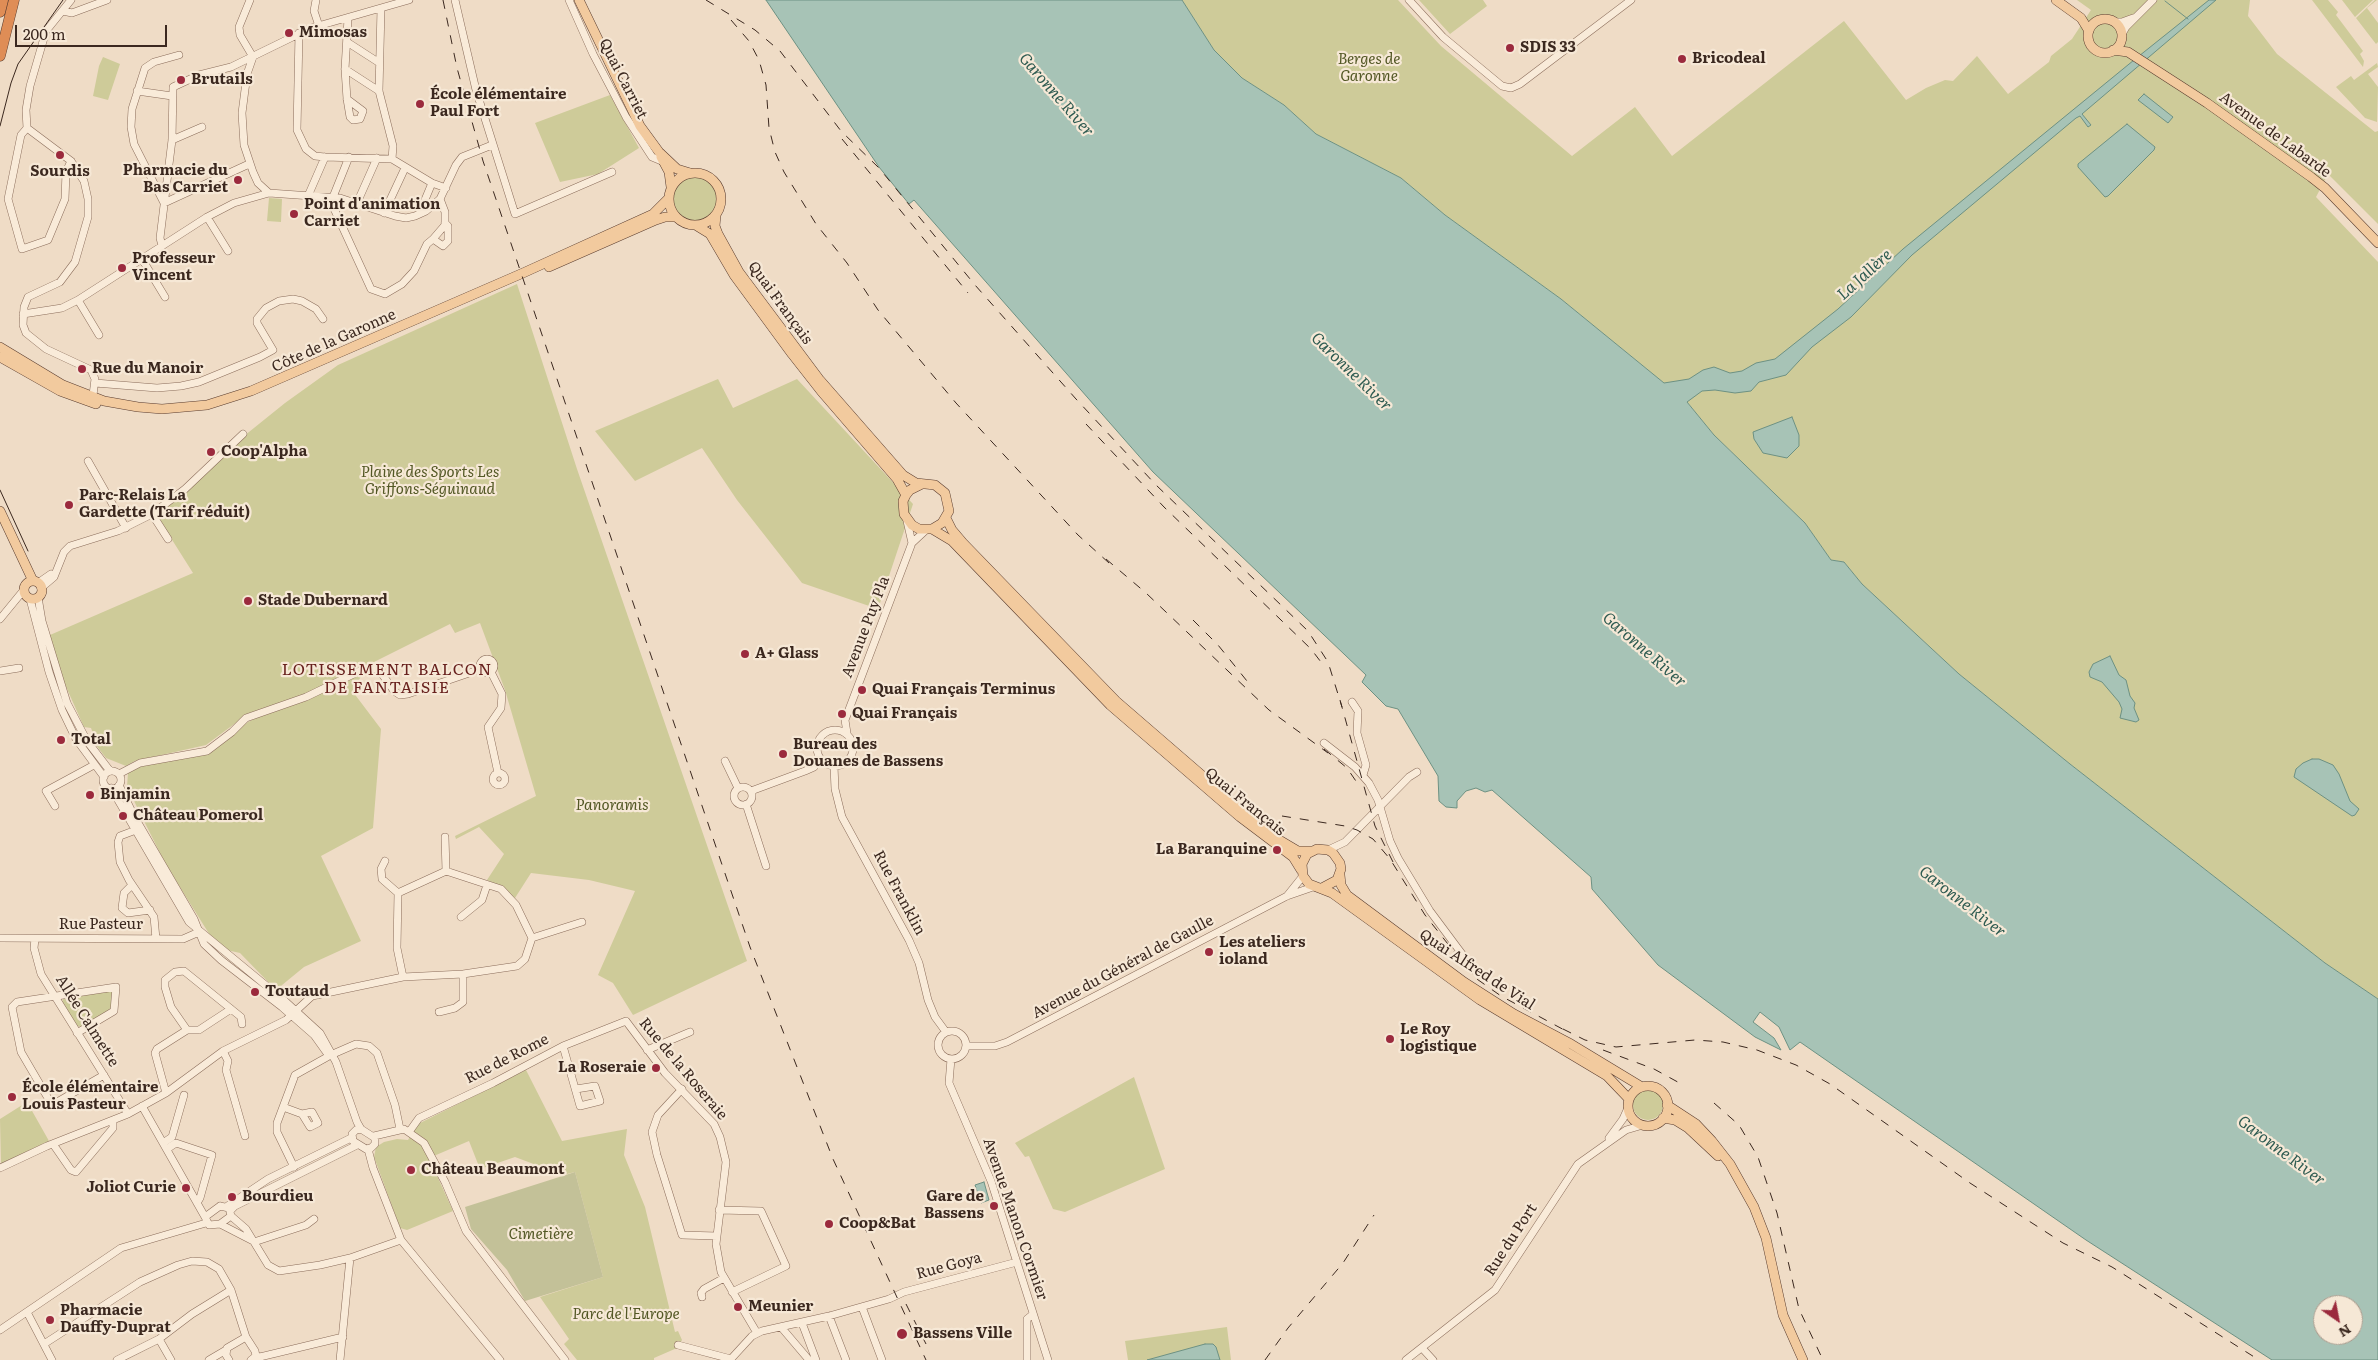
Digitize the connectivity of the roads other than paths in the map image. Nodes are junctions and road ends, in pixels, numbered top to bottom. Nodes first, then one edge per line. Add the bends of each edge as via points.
1 (3, 0) edge
2 (14, 0) edge
3 (71, 0) edge
4 (108, 0) edge
5 (250, 0) edge
6 (316, 0) edge
7 (409, 0) edge
8 (455, 0) edge
9 (569, 0) edge
10 (578, 0) edge
11 (1409, 0) edge
12 (1631, 0) edge
13 (2056, 0) edge
14 (2153, 0) edge
15 (384, 5) edge
16 (63, 11) junction
17 (0, 12) edge
18 (2138, 16) junction
19 (348, 18) junction
20 (2081, 18) junction
21 (2097, 21) junction
22 (2114, 22) junction
23 (319, 26) junction
24 (2089, 31) junction
25 (299, 33) junction
26 (2122, 36) junction
27 (347, 42) junction
28 (2113, 50) junction
29 (179, 55) dead end
30 (0, 56) edge
31 (253, 57) junction
32 (2136, 57) junction
33 (378, 62) junction
34 (345, 69) junction
35 (137, 91) junction
36 (379, 91) junction
37 (172, 96) junction
38 (347, 99) dead end
39 (202, 127) dead end
40 (27, 128) junction
41 (172, 140) junction
42 (492, 145) junction
43 (659, 152) junction
44 (325, 157) junction
45 (349, 157) junction
46 (377, 158) junction
47 (392, 159) junction
48 (71, 161) junction
49 (664, 162) junction
50 (250, 164) junction
51 (405, 168) junction
52 (612, 172) dead end
53 (690, 173) junction
54 (432, 183) junction
55 (671, 187) junction
56 (446, 188) junction
57 (269, 193) junction
58 (308, 196) junction
59 (332, 198) junction
60 (440, 199) junction
61 (668, 200) junction
62 (164, 203) junction
63 (357, 203) junction
64 (384, 213) junction
65 (419, 214) junction
66 (716, 215) junction
67 (207, 217) junction
68 (675, 217) junction
69 (445, 223) junction
70 (697, 226) junction
71 (433, 239) junction
72 (2378, 243) edge
73 (162, 246) junction
74 (228, 251) dead end
75 (142, 259) junction
76 (165, 297) dead end
77 (78, 300) junction
78 (23, 314) junction
79 (323, 319) dead end
80 (99, 335) dead end
81 (0, 346) edge
82 (0, 357) edge
83 (94, 385) junction
84 (86, 397) junction
85 (243, 434) dead end
86 (88, 461) dead end
87 (922, 484) junction
88 (906, 495) junction
89 (0, 511) edge
90 (152, 514) junction
91 (946, 518) junction
92 (907, 520) junction
93 (126, 528) junction
94 (929, 529) junction
95 (168, 539) dead end
96 (912, 543) junction
97 (32, 590) junction
98 (0, 619) edge
99 (19, 668) dead end
100 (481, 669) junction
101 (0, 671) edge
102 (490, 672) junction
103 (1352, 702) dead end
104 (845, 720) junction
105 (834, 729) junction
106 (847, 733) junction
107 (1324, 743) dead end
108 (820, 758) junction
109 (725, 761) dead end
110 (94, 765) junction
111 (834, 766) junction
112 (110, 771) junction
113 (1417, 772) dead end
114 (498, 773) dead end
115 (119, 774) junction
116 (1363, 775) junction
117 (104, 777) junction
118 (119, 785) junction
119 (111, 788) junction
120 (738, 788) junction
121 (751, 791) junction
122 (746, 804) junction
123 (55, 806) dead end
124 (1380, 807) junction
125 (128, 810) junction
126 (136, 830) junction
127 (445, 837) dead end
128 (1328, 850) junction
129 (1312, 851) junction
130 (386, 861) dead end
131 (766, 866) dead end
132 (446, 871) junction
133 (1302, 873) junction
134 (1340, 875) junction
135 (132, 885) junction
136 (487, 885) junction
137 (1318, 887) junction
138 (398, 893) junction
139 (1287, 896) junction
140 (150, 910) junction
141 (462, 917) dead end
142 (582, 922) dead end
143 (199, 932) junction
144 (1, 938) edge
145 (532, 938) junction
146 (35, 939) junction
147 (156, 939) junction
148 (1474, 970) dead end
149 (463, 974) junction
150 (403, 977) junction
151 (55, 996) junction
152 (230, 1009) junction
153 (439, 1012) dead end
154 (293, 1013) junction
155 (626, 1021) joint
156 (242, 1024) dead end
157 (187, 1030) junction
158 (690, 1032) dead end
159 (946, 1032) junction
160 (78, 1033) junction
161 (563, 1046) junction
162 (967, 1046) junction
163 (647, 1050) junction
164 (223, 1051) junction
165 (331, 1055) junction
166 (951, 1059) junction
167 (104, 1075) junction
168 (1642, 1087) junction
169 (576, 1089) dead end
170 (682, 1089) junction
171 (166, 1093) junction
172 (184, 1095) dead end
173 (1629, 1104) junction
174 (142, 1106) junction
175 (1668, 1106) junction
176 (282, 1107) junction
177 (128, 1114) junction
178 (1663, 1118) junction
179 (113, 1120) junction
180 (1643, 1125) junction
181 (310, 1127) dead end
182 (400, 1129) junction
183 (355, 1132) junction
184 (409, 1132) junction
185 (242, 1134) dead end
186 (374, 1139) junction
187 (174, 1140) junction
188 (53, 1144) junction
189 (1604, 1144) junction
190 (357, 1145) junction
191 (165, 1146) junction
192 (368, 1149) junction
193 (294, 1167) junction
194 (0, 1168) edge
195 (1739, 1181) junction
196 (197, 1203) junction
197 (719, 1210) junction
198 (229, 1211) junction
199 (314, 1219) dead end
200 (206, 1220) junction
201 (220, 1224) junction
202 (717, 1236) junction
203 (401, 1240) junction
204 (254, 1242) junction
205 (350, 1258) junction
206 (1017, 1262) junction
207 (724, 1278) junction
208 (231, 1290) junction
209 (732, 1292) junction
210 (702, 1297) dead end
211 (862, 1307) junction
212 (28, 1314) junction
213 (1032, 1315) junction
214 (829, 1316) junction
215 (802, 1323) junction
216 (781, 1327) junction
217 (0, 1330) edge
218 (757, 1333) junction
219 (246, 1337) junction
220 (343, 1337) junction
221 (159, 1339) junction
222 (1027, 1340) junction
223 (1041, 1340) junction
224 (44, 1344) junction
225 (678, 1345) dead end
226 (1422, 1348) junction
227 (226, 1350) junction
228 (282, 1356) edge
229 (253, 1358) edge
230 (52, 1360) edge
231 (117, 1360) edge
232 (171, 1360) edge
233 (209, 1360) edge
234 (229, 1360) edge
235 (340, 1360) edge
236 (500, 1360) edge
237 (564, 1360) edge
238 (730, 1360) edge
239 (809, 1360) edge
240 (816, 1360) edge
241 (846, 1360) edge
242 (882, 1360) edge
243 (1027, 1360) edge
244 (1048, 1360) edge
245 (1406, 1360) edge
246 (1433, 1360) edge
247 (1803, 1360) edge

1 - 17 highway
2 - 30 highway
3 - 16 street
4 - 16 street via 72,13
5 - 31 street via 239,27
6 - 23 street via 314,11
7 - 15 street
8 - 42 street
9 - 49 street, Quai Carriet via 626,117 652,156
10 - 43 main road, Quai Carriet via 632,111
11 - 12 street via 1443,37 1502,86 1511,88
13 - 20 main road
14 - 18 street
15 - 19 street
15 - 33 street
16 - 40 street via 46,31 39,52 26,110
18 - 22 street
18 - 26 street
19 - 23 street
19 - 27 street
20 - 21 main road
20 - 24 main road
21 - 22 main road
21 - 24 main road
22 - 26 main road
23 - 25 street
24 - 28 main road via 2089,40 2094,48 2103,52
25 - 31 street
25 - 44 street via 297,130 306,149 315,156
26 - 28 main road via 2120,44
26 - 32 main road
27 - 33 street
27 - 34 street
28 - 32 main road, Avenue de Labarde
29 - 35 street via 145,68
31 - 37 street via 176,84
31 - 50 street via 247,74 242,113 244,145
32 - 72 main road, Avenue de Labarde via 2318,182
33 - 36 street
34 - 36 street
34 - 38 street
35 - 37 street
35 - 62 street via 132,109 134,144
36 - 47 street via 393,146
37 - 41 street
39 - 41 street
40 - 48 street
40 - 48 street via 21,135 8,199 22,249 48,240 65,199 66,172
41 - 62 street
42 - 52 street via 515,214
42 - 56 street via 462,157
43 - 49 main road, Quai Carriet
43 - 53 main road, Quai Carriet via 677,169
44 - 45 street
44 - 58 street
45 - 46 street
45 - 59 street
46 - 47 street
46 - 63 street
47 - 51 street
48 - 78 street via 84,181 88,199 88,217 79,251 70,272 60,282 28,297
49 - 55 main road, Quai Carriet
50 - 57 street via 258,183
50 - 62 street
51 - 54 street
51 - 64 street
53 - 55 main road
53 - 66 main road via 706,175 717,185 721,201
54 - 56 street
54 - 65 street
55 - 61 main road
56 - 60 street
57 - 58 street
57 - 67 street via 234,203
58 - 59 street
59 - 63 street
59 - 71 street via 333,209 357,261 371,289 377,293 384,294 402,284 414,271 426,244
60 - 65 street
60 - 69 street
61 - 68 main road
61 - 84 main road, Côte de la Garonne via 653,214 230,399 162,409
62 - 73 street
63 - 64 street
64 - 65 street via 406,218
66 - 70 main road
66 - 87 main road, Quai Français via 718,234 739,272 819,379 903,475
67 - 73 street
67 - 74 street
68 - 70 main road
68 - 84 main road, Côte de la Garonne via 656,220 231,404 209,410 162,414 117,409
69 - 71 street
69 - 71 street via 448,230 446,245 441,246
70 - 88 main road, Quai Français via 710,234 734,276 792,354 897,479
73 - 75 street
75 - 76 street
75 - 77 street
77 - 78 street via 62,308
77 - 80 street
78 - 83 street via 26,333 60,357 91,370
79 - 83 street via 316,309 302,301 279,301 266,308 257,319 273,350 199,382 157,388
81 - 84 main road, Côte de la Garonne
82 - 84 main road, Côte de la Garonne via 60,391
83 - 84 street
85 - 90 street via 185,489
86 - 93 street
87 - 88 main road
87 - 91 main road via 935,485 945,493 949,505
88 - 92 main road via 902,508
89 - 97 main road
90 - 93 street
90 - 95 street
91 - 94 main road
91 - 129 main road, Quai Français via 963,543 1116,701 1271,835 1298,851
92 - 94 main road via 912,526
92 - 96 street
93 - 97 street via 74,543 67,548 54,577
94 - 96 street, Avenue Puy Pla
94 - 133 main road, Quai Français via 952,541 1110,705 1253,828 1293,857
96 - 104 street, Avenue Puy Pla
97 - 98 street via 15,600
97 - 110 street via 49,672 62,710
97 - 112 street via 70,710 86,741
99 - 101 street
100 - 102 street
100 - 102 street via 481,663 489,660 494,664
100 - 115 street via 400,695 376,669 366,668 306,697 246,718 207,751 140,763
102 - 114 street via 502,694 501,708 488,727
103 - 116 street via 1358,711 1357,733 1366,765
104 - 105 street, Avenue Puy Pla
104 - 106 street, Avenue Puy Pla
105 - 106 street
105 - 108 street via 818,741 816,747
106 - 111 street via 853,743 852,754 845,763
107 - 116 street
108 - 111 street
108 - 121 street via 814,767
109 - 120 street
110 - 117 street
110 - 123 street via 46,792
111 - 159 street, Rue Franklin via 834,790 842,817 909,940 928,1000
112 - 115 street
112 - 117 street
113 - 124 street
115 - 118 street
116 - 124 street
117 - 119 street via 105,784
118 - 119 street
118 - 125 street
119 - 125 street
120 - 121 street via 746,787
120 - 122 street via 734,798 739,804
121 - 122 street via 752,798
122 - 131 street
124 - 128 street via 1345,842
124 - 148 street via 1398,858 1430,911
125 - 126 street
125 - 143 street
126 - 135 street via 120,836 118,842 120,862
126 - 143 street via 189,922
127 - 132 street
128 - 129 main road
128 - 134 main road via 1340,863
129 - 133 main road via 1304,859
130 - 138 street via 381,869 382,879
132 - 136 street
132 - 138 street
133 - 137 main road
133 - 139 street, Avenue du Général de Gaulle
134 - 137 main road via 1333,884
134 - 168 main road, Quai Alfred de Vial via 1347,896 1464,982
135 - 140 street
135 - 140 street via 123,897 122,908 128,913
136 - 141 street via 482,900
136 - 145 street via 501,889 516,905
137 - 139 street, Avenue du Général de Gaulle
137 - 173 main road, Quai Alfred de Vial via 1332,893 1473,996 1607,1076
138 - 150 street via 397,948
139 - 162 street, Avenue du Général de Gaulle via 1017,1038 994,1046
140 - 147 street via 154,916
142 - 145 street
143 - 147 street, Rue Pasteur via 183,939
143 - 154 street via 212,953
144 - 146 street, Rue Pasteur
145 - 149 street via 525,959 517,966
146 - 147 street, Rue Pasteur
146 - 151 street, Allée Calmette via 34,948 41,974
149 - 150 street
149 - 153 street via 463,1002
150 - 154 street via 312,996
151 - 160 street, Allée Calmette
151 - 160 street via 116,987 114,1011
151 - 167 street via 17,1002 12,1007 21,1052 52,1105
152 - 156 street via 240,1017
152 - 157 street via 199,1030
152 - 157 street via 184,971 175,972 167,977 165,987 171,1007
154 - 164 street via 286,1020
154 - 165 street
155 - 161 street, Rue de Rome
155 - 163 street, Rue de la Roseraie
157 - 171 street via 155,1052
158 - 163 street
159 - 162 street via 962,1034
159 - 166 street via 938,1048
160 - 167 street, Allée Calmette
161 - 169 street
161 - 184 street, Rue de Rome via 493,1084 419,1118
162 - 166 street via 960,1057
163 - 170 street, Rue de la Roseraie
164 - 171 street
164 - 185 street via 228,1061 226,1070
165 - 176 street via 295,1075
165 - 182 street via 356,1044 369,1046 377,1053
165 - 183 street
166 - 206 street, Avenue Manon Cormier via 949,1083 982,1158
167 - 177 street, Allée Calmette
168 - 173 main road via 1632,1094
168 - 175 main road via 1658,1089
170 - 197 street, Rue de la Roseraie via 714,1124 720,1137 726,1162
170 - 202 street via 658,1116 652,1132 657,1155 682,1235
171 - 174 street
172 - 187 street
173 - 180 main road via 1631,1117
173 - 189 street, Rue du Port via 1623,1119
174 - 177 street
174 - 191 street
175 - 178 main road
175 - 195 main road via 1707,1134
176 - 181 street via 302,1114
176 - 193 street via 277,1132
177 - 179 street
178 - 180 main road via 1654,1124
178 - 195 main road via 1679,1122 1694,1133
179 - 188 street
179 - 188 street via 113,1128 76,1172 71,1170
180 - 189 street, Rue du Port via 1630,1128
182 - 184 street
182 - 186 street
183 - 186 street
183 - 190 street
183 - 193 street
184 - 186 street
184 - 237 street via 428,1148 466,1231
186 - 192 street
187 - 191 street
187 - 196 street via 212,1154
188 - 194 street
189 - 226 street, Rue du Port via 1572,1171 1495,1290
190 - 192 street
190 - 198 street
191 - 196 street
192 - 203 street
193 - 198 street via 252,1188
195 - 247 main road via 1762,1225 1783,1315
196 - 200 street
197 - 202 street, Rue de la Roseraie
197 - 209 street via 761,1211 786,1266
198 - 200 street via 220,1206
198 - 201 street
198 - 204 street
199 - 204 street via 306,1225
200 - 201 street via 215,1226
200 - 212 street via 121,1248
201 - 204 street
202 - 207 street, Rue de la Roseraie
203 - 205 street
203 - 236 street
204 - 205 street via 268,1265 280,1271
205 - 220 street
206 - 211 street, Rue Goya via 904,1292
206 - 213 street, Avenue Manon Cormier
207 - 209 street, Rue de la Roseraie
207 - 210 street via 704,1289
208 - 219 street
208 - 221 street
208 - 224 street via 213,1264 192,1262 178,1265 140,1282
209 - 218 street, Rue de la Roseraie
211 - 214 street, Rue Goya
211 - 242 street
212 - 217 street
212 - 224 street
213 - 222 street via 1027,1319
213 - 223 street, Avenue Manon Cormier
214 - 215 street, Rue Goya
214 - 241 street
215 - 216 street, Rue Goya
215 - 240 street
216 - 218 street, Rue Goya
216 - 239 street
218 - 238 street
219 - 227 street
219 - 229 street via 250,1340
220 - 228 street
220 - 235 street
221 - 231 street
221 - 232 street
222 - 223 street via 1032,1337
222 - 243 street
223 - 244 street, Avenue Manon Cormier
224 - 230 street
225 - 238 street
226 - 245 street, Rue du Port
226 - 246 street
227 - 233 street
227 - 234 street
228 - 229 street

